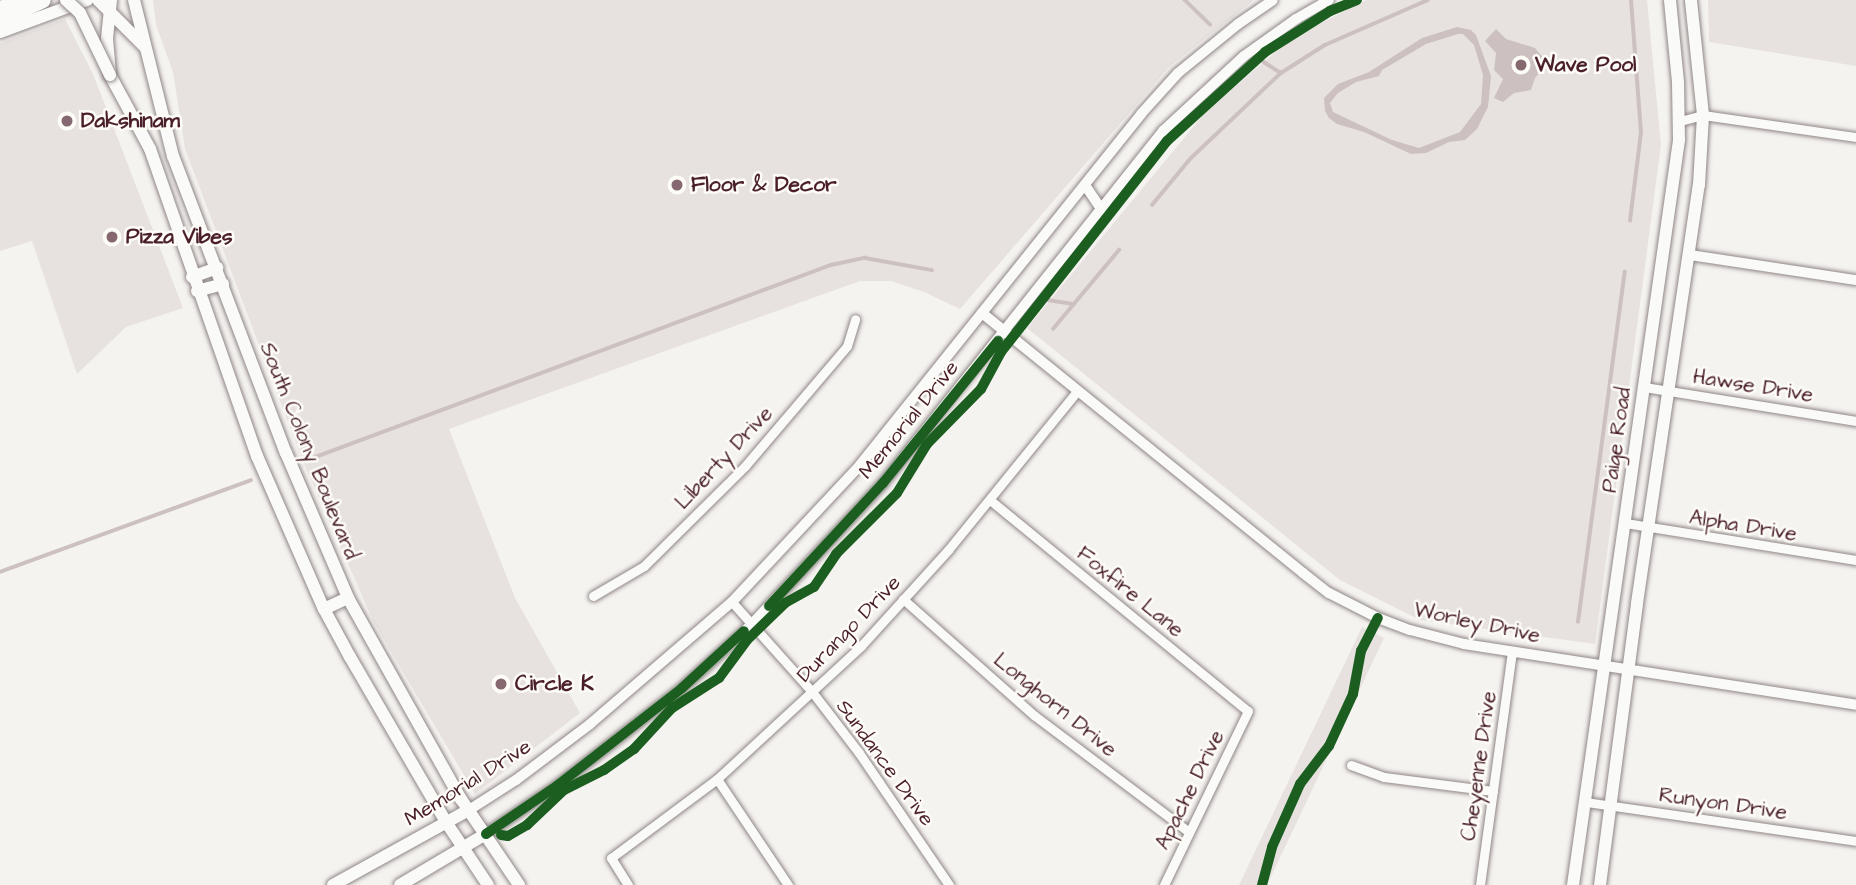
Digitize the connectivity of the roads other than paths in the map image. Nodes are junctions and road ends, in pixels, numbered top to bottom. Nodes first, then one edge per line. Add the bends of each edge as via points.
1 (21, 0) edge
2 (43, 0) edge
3 (66, 0) edge
4 (87, 0) edge
5 (98, 0) edge
6 (111, 0) edge
7 (134, 0) edge
8 (1273, 0) edge
9 (1329, 0) edge
10 (1670, 0) edge
11 (1692, 0) edge
12 (0, 8) edge
13 (110, 15) junction
14 (0, 20) edge
15 (0, 32) edge
16 (146, 47) junction
17 (112, 81) junction
18 (1703, 115) junction
19 (1680, 121) junction
20 (1856, 137) edge
21 (1085, 185) junction
22 (1111, 197) junction
23 (1101, 209) junction
24 (1690, 255) junction
25 (217, 268) junction
26 (192, 278) junction
27 (1856, 280) edge
28 (223, 284) junction
29 (197, 291) junction
30 (982, 313) junction
31 (855, 319) dead end
32 (1004, 333) junction
33 (1644, 387) junction
34 (1077, 391) junction
35 (1669, 391) junction
36 (1856, 421) edge
37 (990, 500) junction
38 (1625, 523) junction
39 (1649, 528) junction
40 (1856, 560) edge
41 (593, 596) dead end
42 (348, 598) junction
43 (903, 599) junction
44 (732, 602) junction
45 (324, 609) junction
46 (752, 624) junction
47 (1512, 652) junction
48 (1605, 667) junction
49 (1628, 670) junction
50 (813, 693) junction
51 (1856, 705) edge
52 (1248, 711) joint
53 (1351, 765) dead end
54 (717, 779) junction
55 (1493, 791) junction
56 (1586, 803) junction
57 (1611, 806) junction
58 (469, 810) junction
59 (446, 822) junction
60 (1189, 832) junction
61 (486, 834) junction
62 (1856, 841) edge
63 (464, 848) junction
64 (333, 885) edge
65 (400, 885) edge
66 (488, 885) edge
67 (519, 885) edge
68 (628, 885) edge
69 (788, 885) edge
70 (949, 885) edge
71 (1164, 885) edge
72 (1480, 885) edge
73 (1573, 885) edge
74 (1600, 885) edge

1 - 12 main road
2 - 14 highway
3 - 17 main road, bridge via 80,13
4 - 15 main road
5 - 13 main road
6 - 13 main road
7 - 16 main road, South Colony Boulevard
8 - 21 street, Memorial Drive via 1178,73
9 - 22 street, Memorial Drive via 1254,48 1199,95 1163,131
10 - 19 main road, Paige Road
11 - 18 main road
13 - 16 main road
13 - 17 main road via 107,39
16 - 25 main road, South Colony Boulevard via 163,126
17 - 26 main road via 150,149
18 - 19 street
18 - 20 street
18 - 24 main road
19 - 33 main road, Paige Road
21 - 22 street
21 - 23 street
21 - 30 street, Memorial Drive
22 - 23 street, Memorial Drive
23 - 32 street, Memorial Drive
24 - 27 street
24 - 35 main road
25 - 26 main road
25 - 28 main road, South Colony Boulevard
26 - 29 main road
28 - 29 main road
28 - 42 main road, South Colony Boulevard via 286,453
29 - 45 main road via 257,456
30 - 32 street, Worley Drive
30 - 44 street, Memorial Drive via 860,465
31 - 41 street, Liberty Drive via 847,346 745,466 644,566
32 - 34 street, Worley Drive
32 - 46 street, Memorial Drive via 883,483
33 - 35 street, Hawse Drive
33 - 38 main road, Paige Road
34 - 37 street, Durango Drive
34 - 47 street, Worley Drive via 1329,593 1410,630
35 - 36 street, Hawse Drive
35 - 39 main road
37 - 43 street, Durango Drive
37 - 52 street, Foxfire Lane
38 - 39 street, Alpha Drive
38 - 48 main road, Paige Road
39 - 40 street, Alpha Drive
39 - 49 main road
42 - 45 main road
42 - 58 main road, South Colony Boulevard
43 - 50 street, Durango Drive
43 - 60 street, Longhorn Drive via 1035,716
44 - 46 street, Sundance Drive
44 - 58 street, Memorial Drive via 590,724
45 - 59 main road
46 - 50 street, Sundance Drive
46 - 61 street, Memorial Drive via 682,688 558,785
47 - 48 street, Worley Drive
47 - 55 street, Cheyenne Drive
48 - 49 street, Worley Drive
48 - 56 main road, Paige Road
49 - 51 street, Worley Drive
49 - 57 main road
50 - 54 street, Durango Drive
50 - 70 street, Sundance Drive
52 - 60 street, Apache Drive
53 - 55 street via 1384,777
54 - 68 street, Durango Drive via 611,858
54 - 69 street
55 - 72 street, Cheyenne Drive
56 - 57 street, Runyon Drive
56 - 73 main road, Paige Road
57 - 62 street, Runyon Drive
57 - 74 main road
58 - 59 main road, Memorial Drive
58 - 61 main road, South Colony Boulevard
59 - 63 main road
59 - 64 main road, Memorial Drive
60 - 71 street, Apache Drive
61 - 63 main road, Memorial Drive
61 - 67 main road, South Colony Boulevard
63 - 65 main road, Memorial Drive
63 - 66 main road

